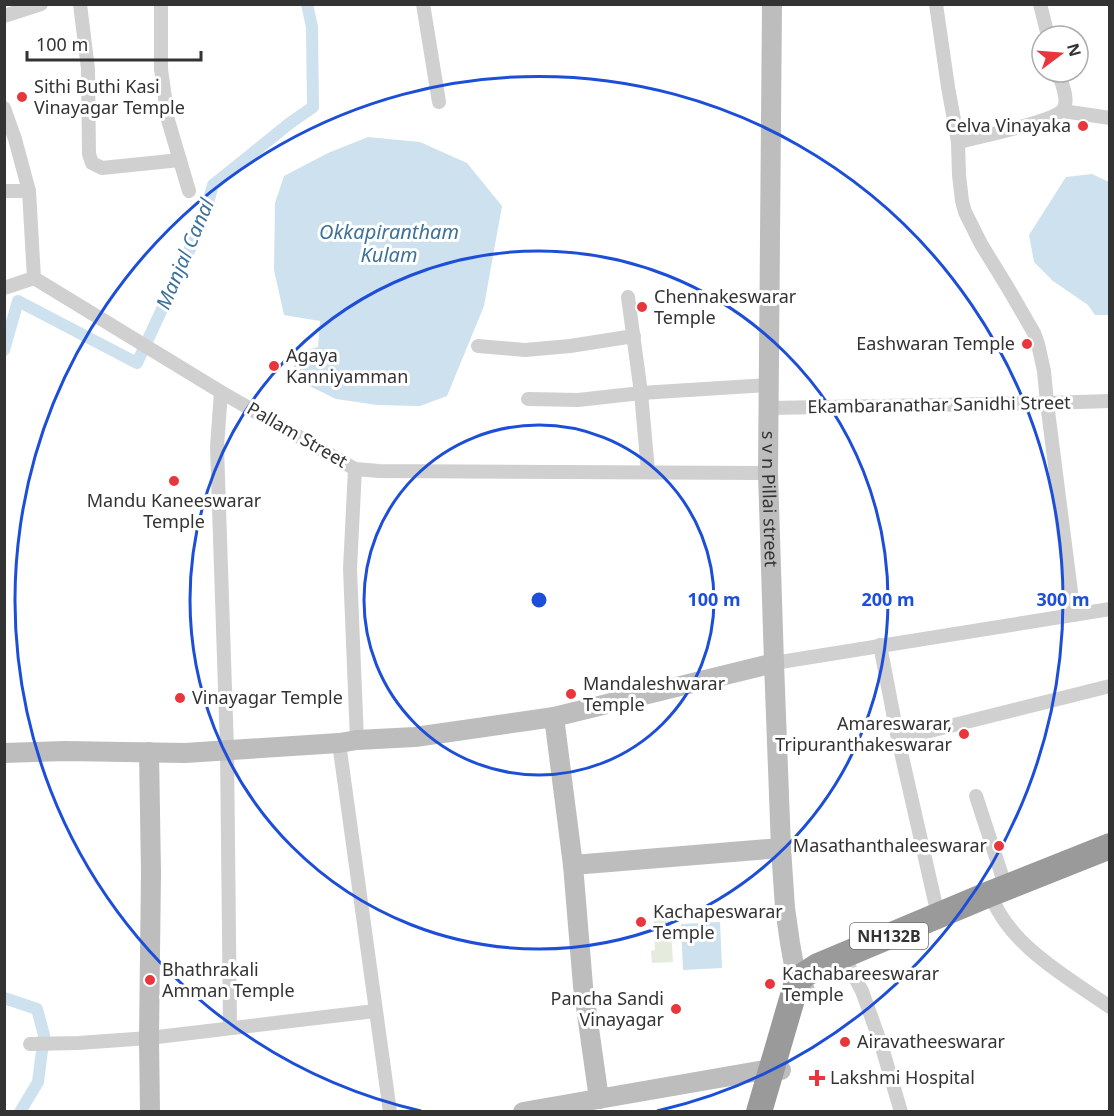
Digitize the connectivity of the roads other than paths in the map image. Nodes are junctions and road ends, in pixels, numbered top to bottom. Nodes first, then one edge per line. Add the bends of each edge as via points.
1 (41, 4) edge
2 (80, 4) edge
3 (161, 4) edge
4 (423, 4) edge
5 (772, 4) edge
6 (936, 4) edge
7 (1040, 4) edge
8 (4, 16) edge
9 (1045, 24) edge
10 (1061, 84) edge
11 (439, 102) dead end
12 (4, 108) edge
13 (1062, 111) junction
14 (1110, 118) edge
15 (958, 142) junction
16 (180, 160) junction
17 (4, 191) edge
18 (29, 191) junction
19 (189, 191) dead end
20 (34, 278) junction
21 (4, 288) edge
22 (628, 297) dead end
23 (633, 336) junction
24 (478, 346) dead end
25 (768, 384) junction
26 (221, 392) junction
27 (641, 393) junction
28 (528, 399) dead end
29 (1110, 401) edge
30 (1047, 403) junction
31 (768, 408) junction
32 (355, 469) junction
33 (648, 471) junction
34 (768, 473) junction
35 (1110, 609) edge
36 (1074, 615) junction
37 (880, 645) junction
38 (774, 663) junction
39 (1110, 686) edge
40 (554, 717) junction
41 (898, 739) junction
42 (348, 742) junction
43 (227, 749) junction
44 (149, 752) junction
45 (4, 753) edge
46 (976, 796) dead end
47 (1110, 846) edge
48 (781, 848) junction
49 (1110, 856) edge
50 (573, 864) junction
51 (999, 895) junction
52 (938, 915) junction
53 (790, 943) junction
54 (847, 963) junction
55 (818, 966) junction
56 (801, 986) junction
57 (1110, 1007) edge
58 (375, 1011) junction
59 (230, 1027) junction
60 (149, 1038) junction
61 (30, 1044) dead end
62 (776, 1070) junction
63 (599, 1099) junction
64 (150, 1112) edge
65 (390, 1112) edge
66 (523, 1112) edge
67 (759, 1112) edge
68 (770, 1112) edge
69 (901, 1112) edge

1 - 8 street
2 - 16 street via 88,69 88,154 92,163 102,168
3 - 16 street via 161,69 168,120
4 - 11 street
5 - 25 street, s v n Pillai street
6 - 15 street
7 - 9 street
10 - 13 street via 1065,100
12 - 18 street
13 - 14 street
13 - 15 street via 1013,129
15 - 30 street via 965,212 1034,333
16 - 19 street
17 - 18 street
18 - 20 street
20 - 21 street
20 - 26 street, Pallam Street
22 - 23 street
23 - 24 street via 525,350
23 - 27 street
25 - 27 street
25 - 31 street, s v n Pillai street
26 - 32 street, Pallam Street
26 - 43 street via 217,447
27 - 28 street via 578,400
27 - 33 street
29 - 30 street, Ekambaranathar Sanidhi Street
30 - 31 street, Ekambaranathar Sanidhi Street
30 - 36 street
31 - 34 street, s v n Pillai street
32 - 33 street, Pallam Street
32 - 42 street
33 - 34 street, Pallam Street
34 - 38 street, s v n Pillai street
35 - 36 street
36 - 37 street
37 - 38 street
37 - 41 street
38 - 40 street
38 - 48 street, s v n Pillai street
39 - 41 street
40 - 42 street
40 - 50 street
41 - 52 street
42 - 43 street
42 - 58 street
43 - 44 street
43 - 59 street
44 - 45 street
44 - 60 street
46 - 51 street
47 - 51 highway, NH132B
48 - 50 street
48 - 53 street, s v n Pillai street
49 - 51 highway, NH132B
50 - 63 street via 583,986
51 - 52 highway, NH132B
51 - 54 highway, NH132B
51 - 57 street via 1002,917 1022,942
52 - 55 highway, NH132B
53 - 55 street via 798,957
53 - 56 street, s v n Pillai street
54 - 56 highway, NH132B
54 - 69 street via 881,1044
55 - 56 highway, NH132B via 804,975
56 - 62 highway
58 - 59 street
58 - 65 street
59 - 60 street
60 - 61 street
60 - 64 street
62 - 63 street
62 - 67 highway
62 - 68 highway
63 - 66 street

